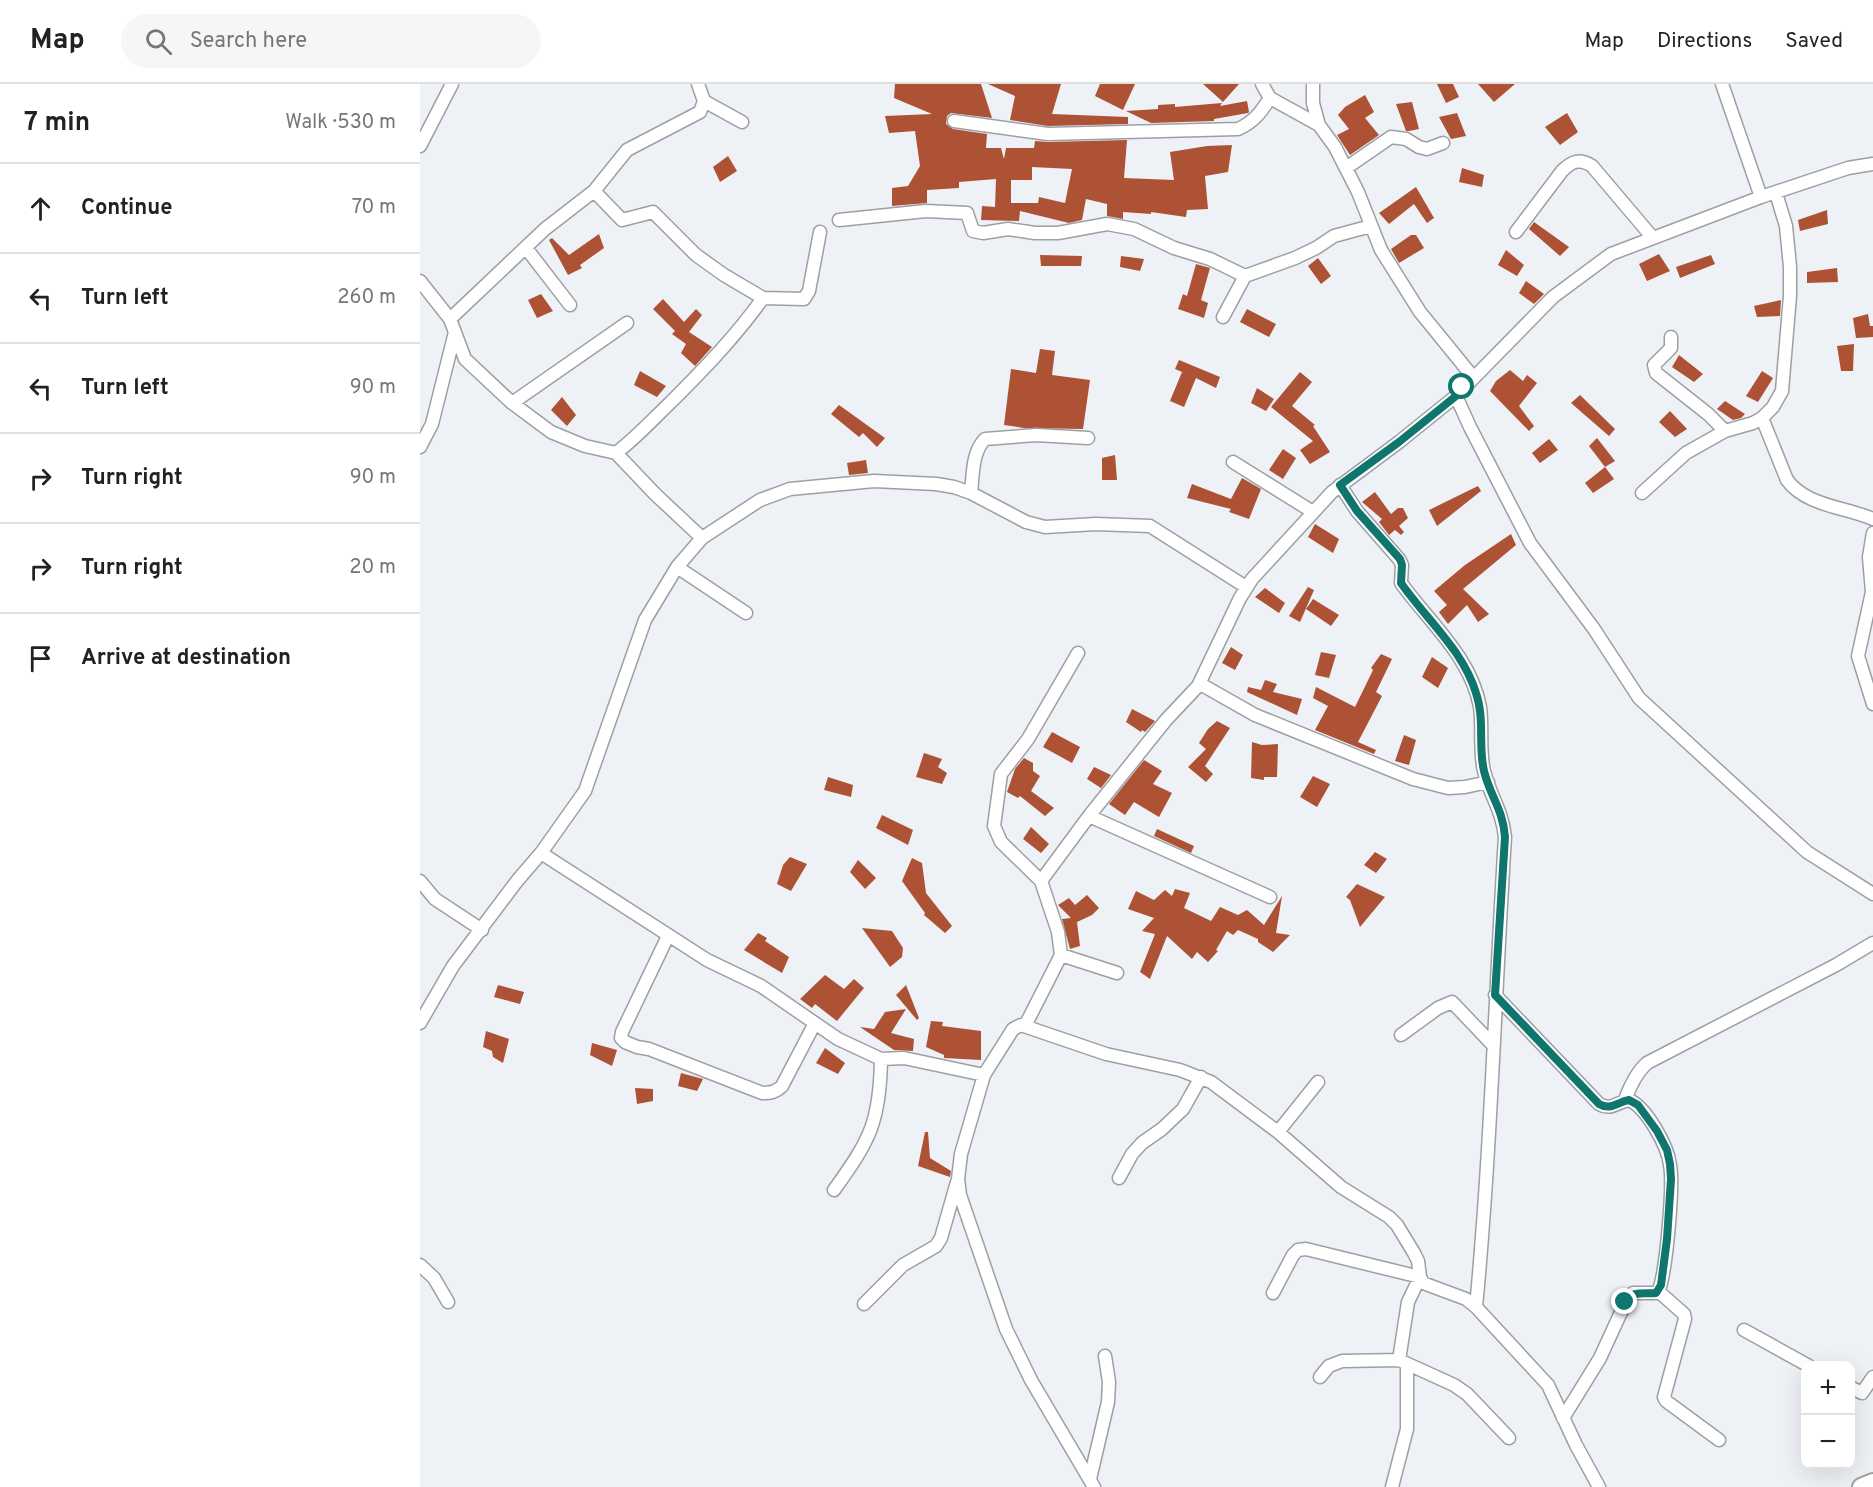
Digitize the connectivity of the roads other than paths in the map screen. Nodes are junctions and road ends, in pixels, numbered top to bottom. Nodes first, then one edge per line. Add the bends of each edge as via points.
1 (452, 84) edge
2 (698, 84) edge
3 (1262, 84) edge
4 (1313, 84) edge
5 (1722, 84) edge
6 (1270, 98) junction
7 (704, 101) junction
8 (954, 121) dead end
9 (742, 122) dead end
10 (1319, 124) junction
11 (1443, 143) dead end
12 (420, 146) edge
13 (1873, 164) edge
14 (1346, 168) junction
15 (594, 191) junction
16 (1776, 193) junction
17 (1761, 197) junction
18 (839, 220) dead end
19 (1371, 226) junction
20 (820, 231) dead end
21 (1516, 232) dead end
22 (1653, 238) junction
23 (526, 248) junction
24 (1245, 276) junction
25 (420, 281) edge
26 (763, 298) junction
27 (570, 305) dead end
28 (1223, 317) dead end
29 (450, 320) junction
30 (627, 323) dead end
31 (455, 332) junction
32 (1671, 337) dead end
33 (1473, 377) junction
34 (1456, 396) junction
35 (512, 403) junction
36 (1761, 418) junction
37 (1725, 431) junction
38 (1088, 438) dead end
39 (420, 447) edge
40 (616, 453) junction
41 (1233, 462) dead end
42 (1340, 485) junction
43 (970, 493) junction
44 (1642, 493) dead end
45 (1313, 512) junction
46 (1873, 519) edge
47 (1873, 533) edge
48 (702, 538) junction
49 (677, 567) junction
50 (1246, 586) junction
51 (746, 613) dead end
52 (1078, 652) dead end
53 (1198, 686) junction
54 (1873, 704) edge
55 (1488, 782) junction
56 (1089, 816) junction
57 (542, 852) junction
58 (420, 881) edge
59 (1041, 881) junction
60 (1873, 894) edge
61 (1270, 897) dead end
62 (482, 930) junction
63 (668, 936) junction
64 (1873, 943) edge
65 (1061, 955) junction
66 (1117, 973) dead end
67 (1495, 995) junction
68 (420, 1023) edge
69 (815, 1023) junction
70 (1025, 1026) junction
71 (1401, 1035) dead end
72 (1493, 1045) junction
73 (881, 1059) junction
74 (984, 1075) junction
75 (1201, 1077) junction
76 (1318, 1082) dead end
77 (1625, 1100) junction
78 (1278, 1132) junction
79 (1119, 1178) dead end
80 (958, 1179) junction
81 (834, 1190) dead end
82 (420, 1265) edge
83 (1420, 1277) junction
84 (1658, 1291) junction
85 (1273, 1293) dead end
86 (448, 1302) dead end
87 (864, 1304) dead end
88 (1476, 1306) junction
89 (1744, 1330) dead end
90 (1105, 1356) dead end
91 (1802, 1361) edge
92 (1403, 1362) junction
93 (1320, 1377) dead end
94 (1873, 1377) edge
95 (1855, 1389) edge
96 (1563, 1418) junction
97 (1509, 1438) dead end
98 (1719, 1440) dead end
99 (1873, 1482) edge
100 (1092, 1483) edge
101 (1392, 1487) edge
102 (1599, 1487) edge
103 (1860, 1487) edge

1 - 12 street
2 - 7 street
3 - 6 street
4 - 10 street
5 - 17 street
6 - 8 street via 1250,124 1238,129 1048,134
6 - 10 street
7 - 9 street
7 - 15 street via 695,115 627,150
10 - 14 street
11 - 14 street via 1427,149 1391,137
13 - 16 street via 1848,168
14 - 19 street
15 - 23 street
15 - 26 street via 622,220 653,212 696,255
16 - 17 street
16 - 36 street via 1785,226 1790,296 1782,392
17 - 22 street
18 - 24 street via 950,211 967,213 973,231 983,233 1008,229 1058,233 1107,224 1134,229
19 - 24 street via 1334,236 1295,258
19 - 33 street via 1381,250 1420,312
20 - 26 street via 809,291 804,299
21 - 22 street via 1562,171 1578,160 1592,166
22 - 33 street via 1611,254 1553,297
23 - 27 street
23 - 29 street
24 - 28 street
25 - 29 street
26 - 40 street via 707,367 639,436
29 - 31 street
30 - 35 street
31 - 35 street via 465,359
31 - 39 street via 432,424
32 - 37 street via 1671,348 1654,365 1656,373
33 - 34 street
34 - 42 street
34 - 60 street via 1530,543 1639,698 1807,852
35 - 40 street via 551,432
36 - 37 street
36 - 46 street via 1792,488 1810,499
37 - 44 street via 1686,453
38 - 43 street via 1035,435 985,439 976,454
40 - 48 street
41 - 45 street
42 - 45 street
42 - 55 street via 1357,511 1400,559 1401,583 1462,662 1472,682 1480,707
43 - 48 street via 936,484 874,481 790,489 760,500
43 - 50 street via 1045,528 1096,524 1150,526
45 - 50 street
47 - 54 street via 1869,557 1872,592 1858,656
48 - 49 street
49 - 51 street
49 - 57 street via 645,620 585,791
50 - 53 street
52 - 59 street via 1028,739 1001,774 994,826 1001,842
53 - 55 street via 1255,715 1413,779 1448,788
53 - 56 street
55 - 67 street via 1504,822 1505,837
56 - 59 street
56 - 61 street
57 - 62 street
57 - 63 street
58 - 62 street via 435,899
59 - 65 street via 1058,932
62 - 68 street via 453,966
63 - 69 street via 761,986
63 - 69 street via 622,1032 621,1038 626,1042 770,1093 782,1086
64 - 77 street via 1647,1063 1631,1084
65 - 66 street
65 - 70 street
67 - 72 street
67 - 77 street via 1599,1104 1611,1108
69 - 73 street via 838,1039
70 - 74 street via 1013,1029
70 - 75 street via 1106,1054
71 - 72 street via 1452,1002
72 - 88 street
73 - 74 street via 904,1058
73 - 81 street via 875,1121
74 - 80 street via 961,1154
75 - 78 street
75 - 79 street via 1183,1109 1142,1143
76 - 78 street
77 - 84 street via 1638,1105 1657,1131 1670,1164 1667,1239
78 - 83 street via 1341,1187 1397,1225 1414,1253
80 - 87 street via 936,1246 903,1265
80 - 100 street via 1006,1329 1031,1380
82 - 86 street via 434,1278
83 - 85 street via 1306,1249 1293,1255
83 - 88 street via 1429,1287
83 - 92 street via 1408,1302
84 - 96 street via 1628,1297 1600,1358
84 - 98 street via 1685,1319 1664,1397
88 - 96 street via 1548,1385
89 - 91 street
90 - 100 street via 1108,1402
92 - 93 street via 1342,1361 1329,1366
92 - 97 street via 1460,1390
92 - 101 street via 1407,1429
94 - 95 street via 1862,1393
96 - 102 street
99 - 103 main road

